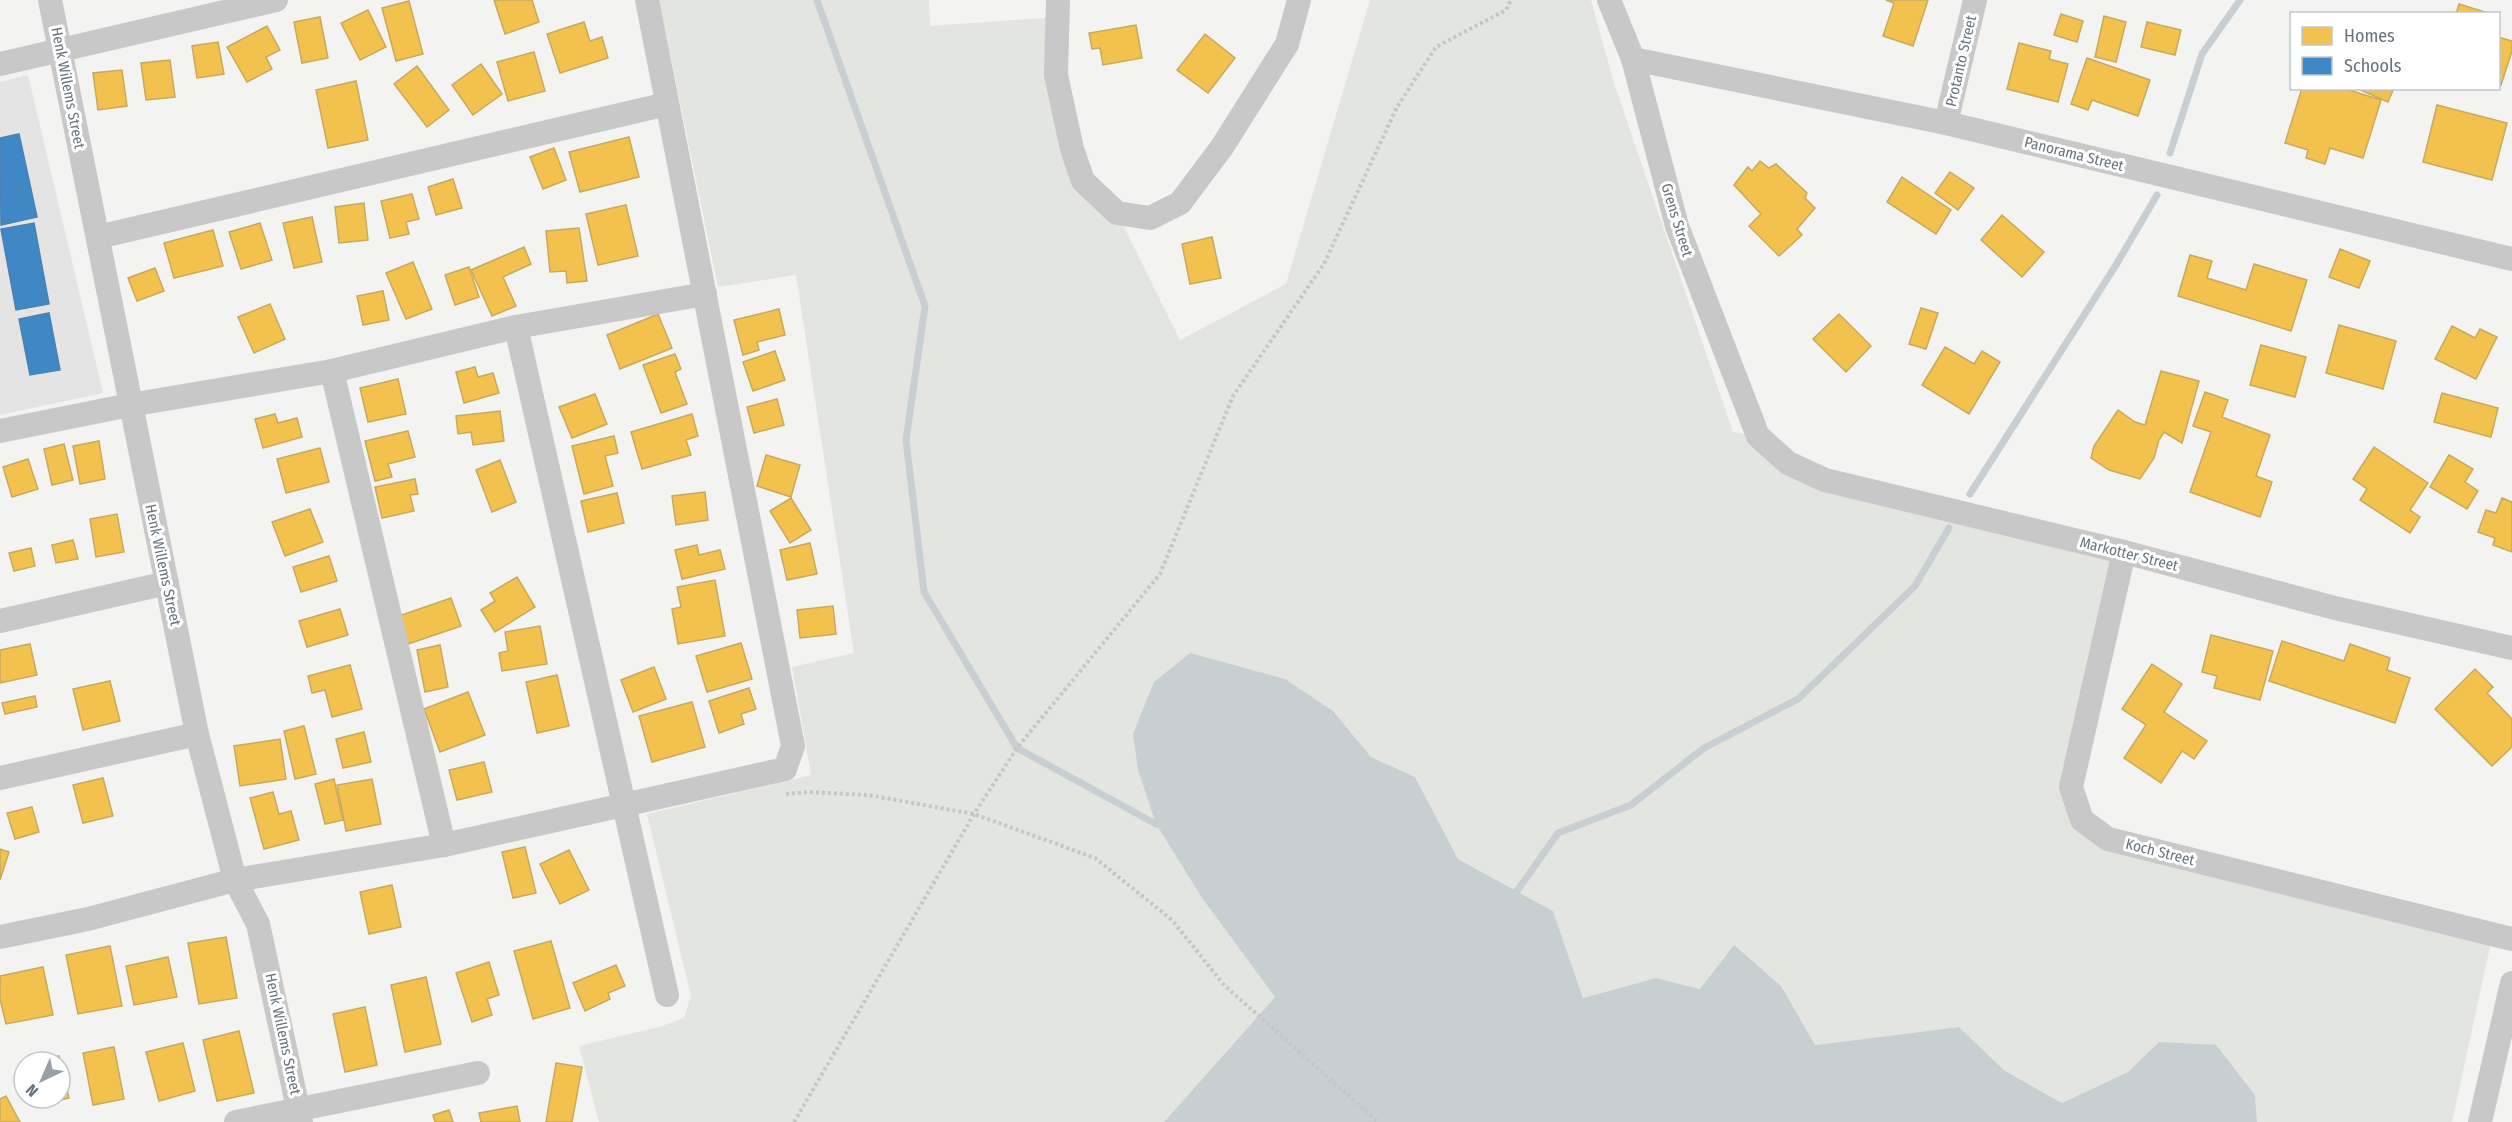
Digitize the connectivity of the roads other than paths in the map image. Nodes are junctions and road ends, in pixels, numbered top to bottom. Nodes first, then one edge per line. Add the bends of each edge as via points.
1 (50, 0) edge
2 (276, 0) edge
3 (647, 0) edge
4 (1059, 0) edge
5 (1299, 0) edge
6 (1609, 0) edge
7 (1975, 0) edge
8 (62, 51) junction
9 (1633, 59) junction
10 (0, 64) edge
11 (668, 104) junction
12 (1946, 123) junction
13 (98, 237) junction
14 (2511, 253) edge
15 (705, 294) junction
16 (516, 327) junction
17 (332, 371) junction
18 (130, 405) junction
19 (0, 431) edge
20 (1758, 436) joint
21 (2124, 552) junction
22 (167, 583) junction
23 (0, 621) edge
24 (2512, 648) edge
25 (197, 734) junction
26 (0, 778) edge
27 (626, 805) junction
28 (444, 845) junction
29 (235, 880) junction
30 (0, 937) edge
31 (2512, 939) edge
32 (2512, 983) edge
33 (667, 995) dead end
34 (478, 1073) dead end
35 (300, 1116) edge
36 (236, 1122) edge
37 (2480, 1122) edge

1 - 8 street, Henk Willems Street
2 - 8 street
3 - 11 street
4 - 5 street via 1056,75 1072,150 1083,181 1117,213 1150,218 1180,203 1222,147 1287,44
6 - 9 street, Grens Street
7 - 12 street, Protanto Street
8 - 10 street
8 - 13 street, Henk Willems Street
9 - 12 street, Panorama Street
9 - 20 street, Grens Street via 1677,226
11 - 13 street
11 - 15 street
12 - 14 street, Panorama Street
13 - 18 street, Henk Willems Street
15 - 16 street
15 - 27 street via 793,746 785,769
16 - 17 street
16 - 27 street
17 - 18 street
17 - 28 street
18 - 19 street
18 - 22 street, Henk Willems Street
20 - 21 street, Markotter Street via 1788,463 1825,480
21 - 24 street, Markotter Street via 2335,608
21 - 31 street, Koch Street via 2071,787 2082,820 2108,839
22 - 23 street
22 - 25 street, Henk Willems Street
25 - 26 street
25 - 29 street, Henk Willems Street
27 - 28 street
27 - 33 street
28 - 29 street
29 - 30 street via 88,919
29 - 35 street, Henk Willems Street via 258,924
32 - 37 street
34 - 35 street
35 - 36 street

